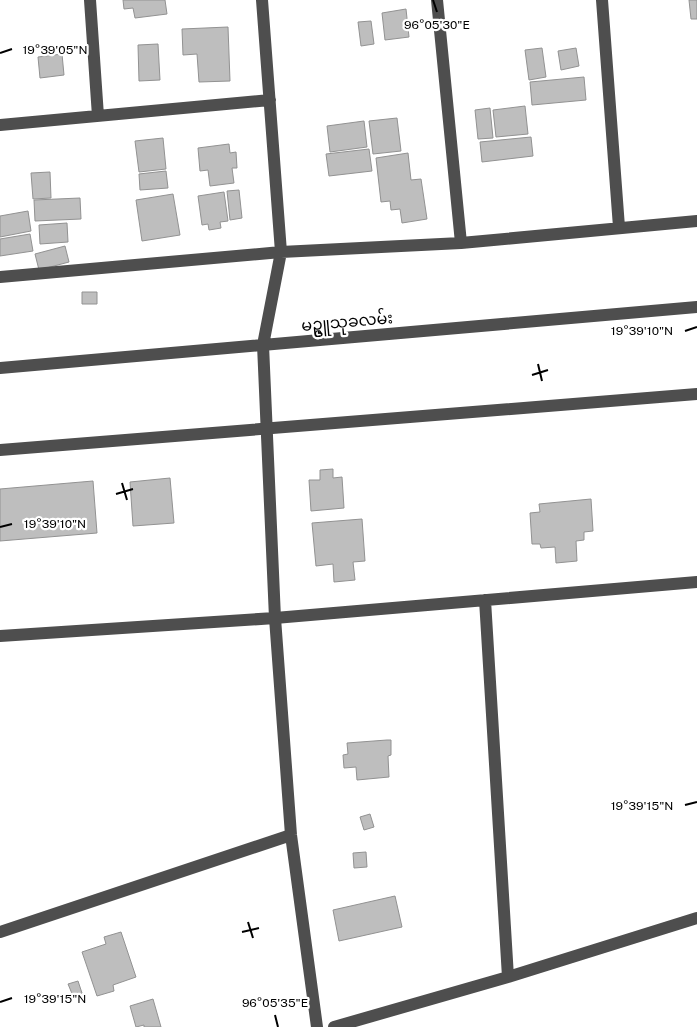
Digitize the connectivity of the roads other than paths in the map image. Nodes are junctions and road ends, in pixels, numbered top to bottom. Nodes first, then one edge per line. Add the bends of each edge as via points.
1 (90, 0) edge
2 (262, 0) edge
3 (437, 0) edge
4 (602, 0) edge
5 (270, 100) junction
6 (98, 116) junction
7 (0, 125) edge
8 (697, 221) edge
9 (619, 227) junction
10 (461, 242) junction
11 (281, 252) junction
12 (0, 277) edge
13 (697, 307) edge
14 (263, 345) junction
15 (0, 368) edge
16 (697, 394) edge
17 (268, 428) junction
18 (0, 450) edge
19 (697, 582) edge
20 (485, 600) junction
21 (275, 618) junction
22 (0, 636) edge
23 (291, 836) junction
24 (697, 918) edge
25 (0, 932) edge
26 (508, 977) junction
27 (317, 1027) edge
28 (334, 1027) edge

1 - 6 street
2 - 5 street
3 - 10 street
4 - 9 street
5 - 6 street
5 - 11 street
6 - 7 street
8 - 9 street
9 - 10 street
10 - 11 street
11 - 12 street
11 - 14 street
13 - 14 street, မဥ္ဇူသုခလမ်း
14 - 15 street, မဥ္ဇူသုခလမ်း
14 - 17 street
16 - 17 street
17 - 18 street
17 - 21 street
19 - 20 street
20 - 21 street
20 - 26 street
21 - 22 street
21 - 23 street
23 - 25 street
23 - 27 street
24 - 26 street
26 - 28 street

